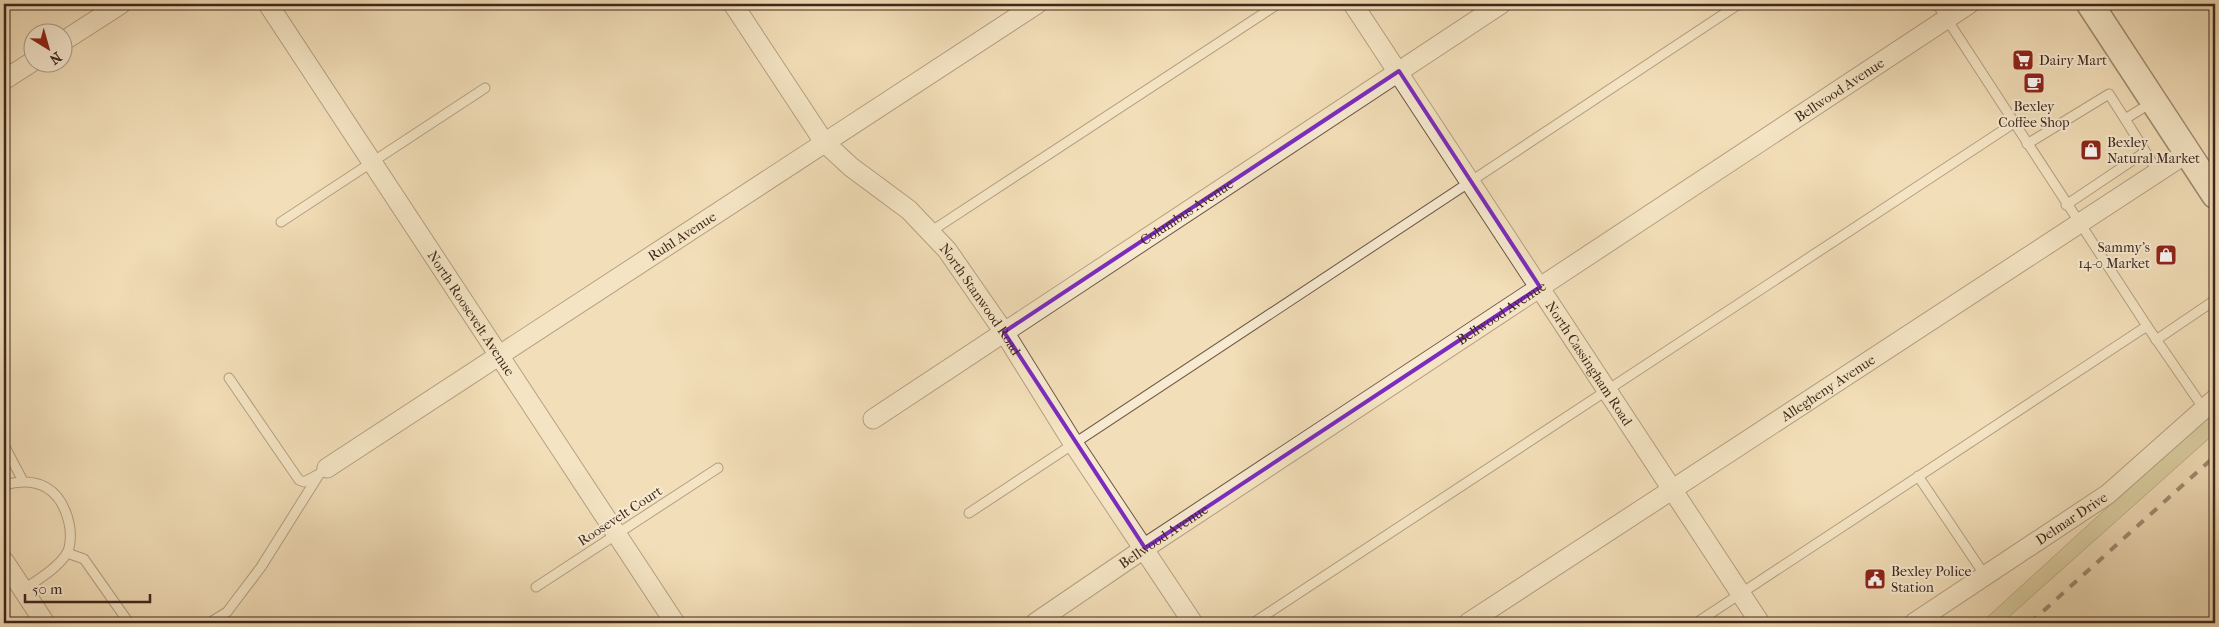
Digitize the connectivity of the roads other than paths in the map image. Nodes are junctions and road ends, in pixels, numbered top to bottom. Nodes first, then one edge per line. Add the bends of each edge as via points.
1 (121, 4) edge
2 (268, 4) edge
3 (734, 4) edge
4 (1037, 4) edge
5 (1278, 4) edge
6 (1353, 4) edge
7 (1501, 4) edge
8 (1739, 4) edge
9 (1969, 4) edge
10 (2090, 4) edge
11 (1942, 11) edge
12 (72, 34) edge
13 (22, 68) edge
14 (1399, 71) junction
15 (4, 80) edge
16 (485, 88) dead end
17 (2154, 101) junction
18 (2125, 118) junction
19 (2014, 123) junction
20 (824, 142) junction
21 (2027, 144) junction
22 (2145, 152) junction
23 (2188, 153) junction
24 (371, 163) junction
25 (2158, 172) junction
26 (1470, 180) junction
27 (2215, 195) edge
28 (2066, 205) junction
29 (281, 222) dead end
30 (2079, 224) junction
31 (930, 232) junction
32 (1540, 287) junction
33 (2215, 300) edge
34 (2147, 326) junction
35 (1004, 332) junction
36 (2156, 340) junction
37 (499, 356) junction
38 (230, 378) dead end
39 (1608, 391) junction
40 (2210, 404) edge
41 (873, 419) dead end
42 (4, 445) edge
43 (1074, 445) junction
44 (718, 468) dead end
45 (323, 471) junction
46 (1918, 476) junction
47 (23, 482) junction
48 (4, 485) edge
49 (1673, 490) junction
50 (969, 513) dead end
51 (617, 535) junction
52 (1145, 548) junction
53 (68, 553) junction
54 (4, 561) edge
55 (1986, 577) junction
56 (536, 587) dead end
57 (23, 590) junction
58 (1741, 593) junction
59 (45, 623) edge
60 (129, 623) edge
61 (209, 623) edge
62 (675, 623) edge
63 (1035, 623) edge
64 (1193, 623) edge
65 (1253, 623) edge
66 (1468, 623) edge
67 (1696, 623) edge
68 (1760, 623) edge
69 (1914, 623) edge

1 - 12 street via 102,12
2 - 24 street, North Roosevelt Avenue
3 - 20 street, North Stanwood Road
4 - 20 street, Ruhl Avenue
5 - 31 lane
6 - 14 street, North Cassingham Road
7 - 14 street, Columbus Avenue
8 - 26 lane
9 - 11 street, Bellwood Avenue
10 - 17 street
11 - 19 lane
11 - 32 street, Bellwood Avenue
13 - 15 street
14 - 26 street, North Cassingham Road
14 - 35 street, Columbus Avenue
16 - 24 lane
17 - 18 lane
17 - 23 street
18 - 21 lane via 2108,94
18 - 22 lane
19 - 21 lane
19 - 39 lane
20 - 31 street, North Stanwood Road via 909,210
20 - 37 street, Ruhl Avenue
21 - 28 lane
22 - 25 lane
22 - 28 lane
23 - 25 street, Allegheny Avenue
23 - 27 street
24 - 29 lane
24 - 37 street, North Roosevelt Avenue
25 - 30 street, Allegheny Avenue
26 - 32 street, North Cassingham Road
26 - 43 lane
28 - 30 lane
30 - 34 lane
30 - 49 street, Allegheny Avenue
31 - 35 street, North Stanwood Road via 947,250
32 - 39 street, North Cassingham Road
32 - 52 street, Bellwood Avenue
33 - 36 lane
34 - 36 lane
34 - 46 lane
35 - 41 street, Columbus Avenue
35 - 43 street, North Stanwood Road
36 - 40 lane
37 - 45 street, Ruhl Avenue
37 - 51 street, North Roosevelt Avenue
38 - 45 lane via 299,480 304,482
39 - 49 street, North Cassingham Road
39 - 65 lane
40 - 55 street, Delmar Drive via 2108,494
42 - 47 lane
43 - 50 lane
43 - 52 street, North Stanwood Road
44 - 51 lane, Roosevelt Court
45 - 61 lane via 261,567 227,612
46 - 55 lane
46 - 58 lane
47 - 48 lane
47 - 53 lane via 48,488 66,509 71,531
49 - 58 street, North Cassingham Road
49 - 66 street, Allegheny Avenue
51 - 56 lane, Roosevelt Court
51 - 62 street, North Roosevelt Avenue
52 - 63 street, Bellwood Avenue
52 - 64 street, North Stanwood Road
53 - 57 lane
53 - 60 lane via 84,559
54 - 57 street
55 - 69 street, Delmar Drive
57 - 59 street
58 - 67 lane
58 - 68 street, North Cassingham Road

